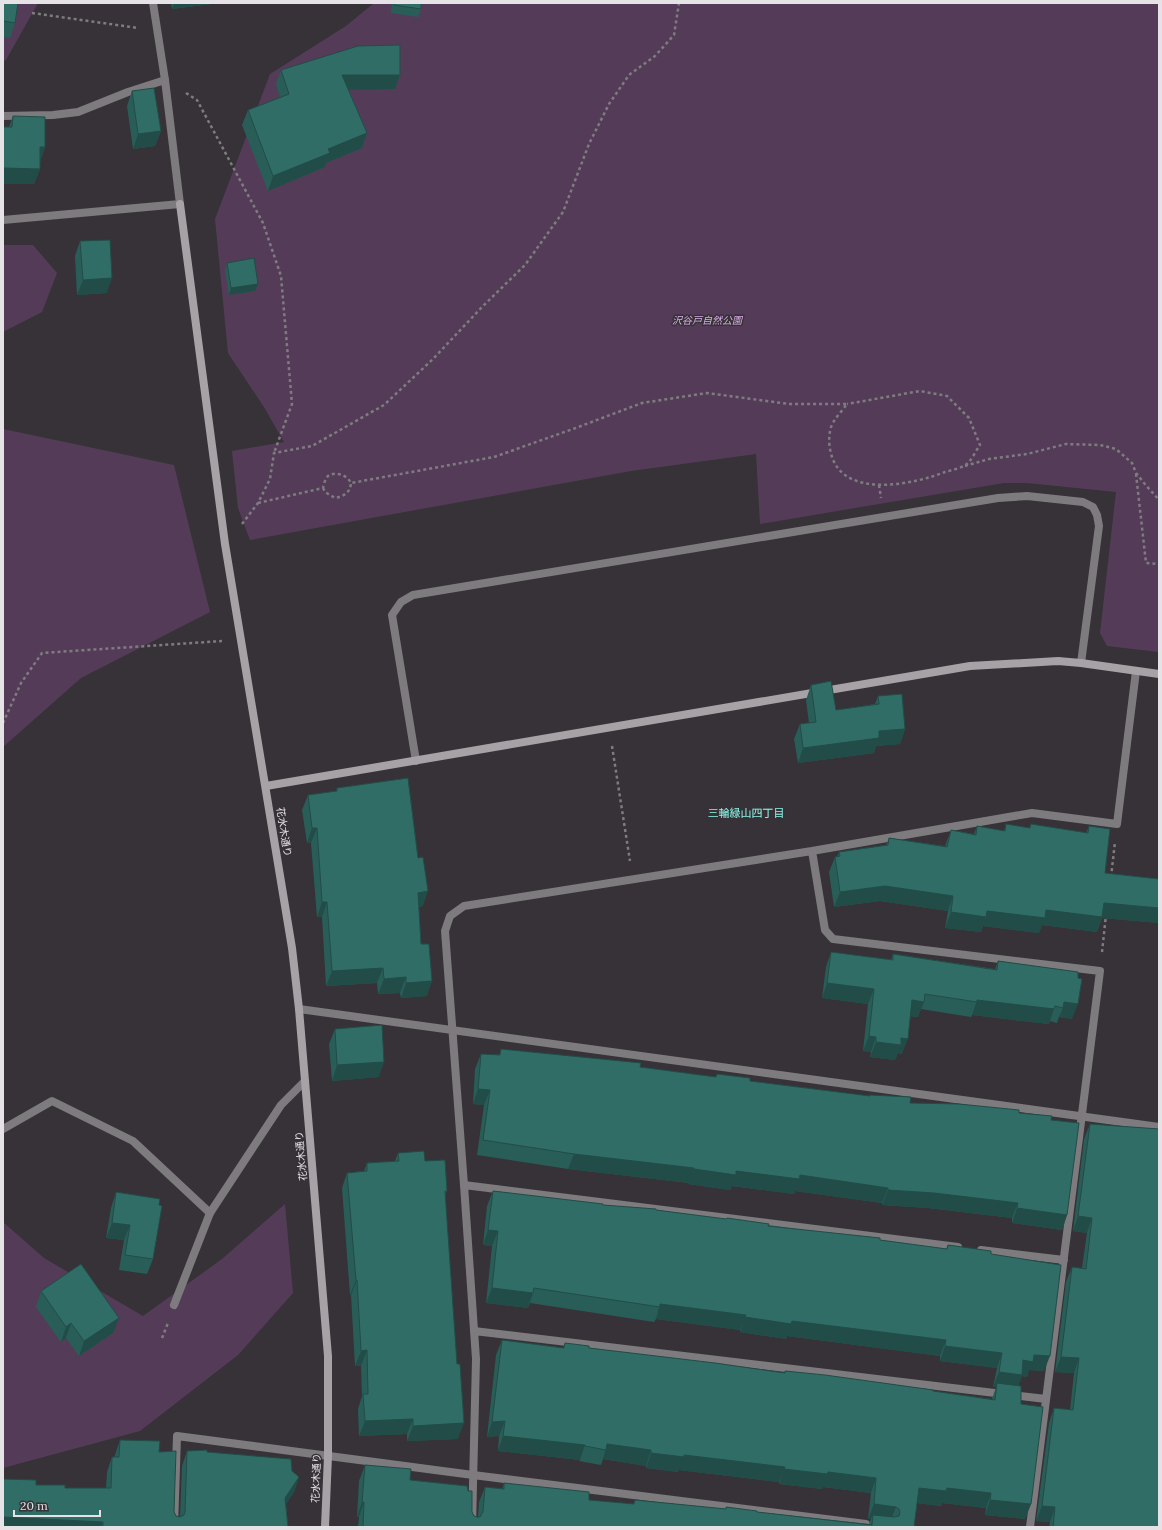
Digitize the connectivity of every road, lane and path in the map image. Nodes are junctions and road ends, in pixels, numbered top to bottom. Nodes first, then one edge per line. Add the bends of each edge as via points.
1 (153, 3) edge
2 (679, 3) edge
3 (32, 13) dead end
4 (157, 31) junction
5 (165, 80) junction
6 (3, 116) edge
7 (180, 204) junction
8 (3, 220) edge
9 (847, 404) junction
10 (274, 453) junction
11 (953, 469) junction
12 (1136, 473) junction
13 (351, 483) junction
14 (323, 488) junction
15 (1159, 500) edge
16 (258, 503) junction
17 (225, 544) junction
18 (1159, 564) edge
19 (241, 639) junction
20 (1081, 663) junction
21 (1136, 671) junction
22 (1159, 674) edge
23 (3, 724) edge
24 (610, 727) junction
25 (416, 761) junction
26 (266, 786) junction
27 (1117, 824) junction
28 (812, 851) junction
29 (1111, 878) edge
30 (633, 879) junction
31 (1107, 909) edge
32 (1100, 971) junction
33 (299, 1009) junction
34 (453, 1030) junction
35 (305, 1081) junction
36 (1082, 1116) junction
37 (1159, 1127) edge
38 (3, 1129) edge
39 (464, 1185) junction
40 (210, 1213) junction
41 (1064, 1260) junction
42 (174, 1305) dead end
43 (474, 1331) junction
44 (1046, 1399) junction
45 (328, 1456) junction
46 (473, 1475) junction
47 (873, 1525) edge
48 (174, 1527) edge
49 (325, 1527) edge
50 (472, 1527) edge
51 (1030, 1527) edge

1 - 4 street
2 - 10 path via 674,35 655,56 629,75 609,104 589,144 563,212 525,265 433,360 384,405 312,446
3 - 4 path
4 - 5 street
5 - 6 street via 78,112
5 - 7 street
5 - 10 path via 197,100 263,223 281,276 292,404
7 - 8 street
7 - 17 street, 花水木通り
9 - 11 path via 831,426 828,445 834,462 846,476 861,483 898,484 932,478
9 - 11 path via 920,391 948,396 969,418 980,445 968,464
9 - 13 path via 789,404 707,393 642,403 494,457
10 - 16 path via 270,479
11 - 12 path via 1066,444 1100,445 1116,449 1132,464
12 - 15 path
12 - 18 path via 1146,564
13 - 14 path via 344,475 332,475 325,480
13 - 14 path via 343,496 335,498
14 - 16 path
16 - 17 path
17 - 19 street, 花水木通り
19 - 23 path via 42,653 21,682
19 - 26 street, 花水木通り
20 - 21 street
20 - 24 street via 970,666
20 - 25 street via 1099,526 1093,507 1083,502 1027,496 998,498 413,594 401,602 392,615
21 - 22 street
21 - 27 street
24 - 25 street
24 - 30 path
25 - 26 street
26 - 33 street, 花水木通り via 292,948
27 - 28 street via 1032,813
27 - 29 path
28 - 30 street
28 - 32 street via 825,930 833,939
30 - 34 street via 464,906 450,916 445,931
31 - 32 path
32 - 36 street
33 - 34 street
33 - 35 street, 花水木通り
34 - 36 street
34 - 39 street
35 - 40 street via 281,1105
35 - 45 street, 花水木通り via 328,1356
36 - 37 street
36 - 41 street
38 - 40 street via 52,1101 133,1141
39 - 41 street
39 - 43 street
40 - 42 street
41 - 44 street
43 - 44 street
43 - 46 street via 476,1359
44 - 51 street
45 - 46 street
45 - 48 street via 177,1436
45 - 49 street, 花水木通り
46 - 47 street
46 - 50 street

